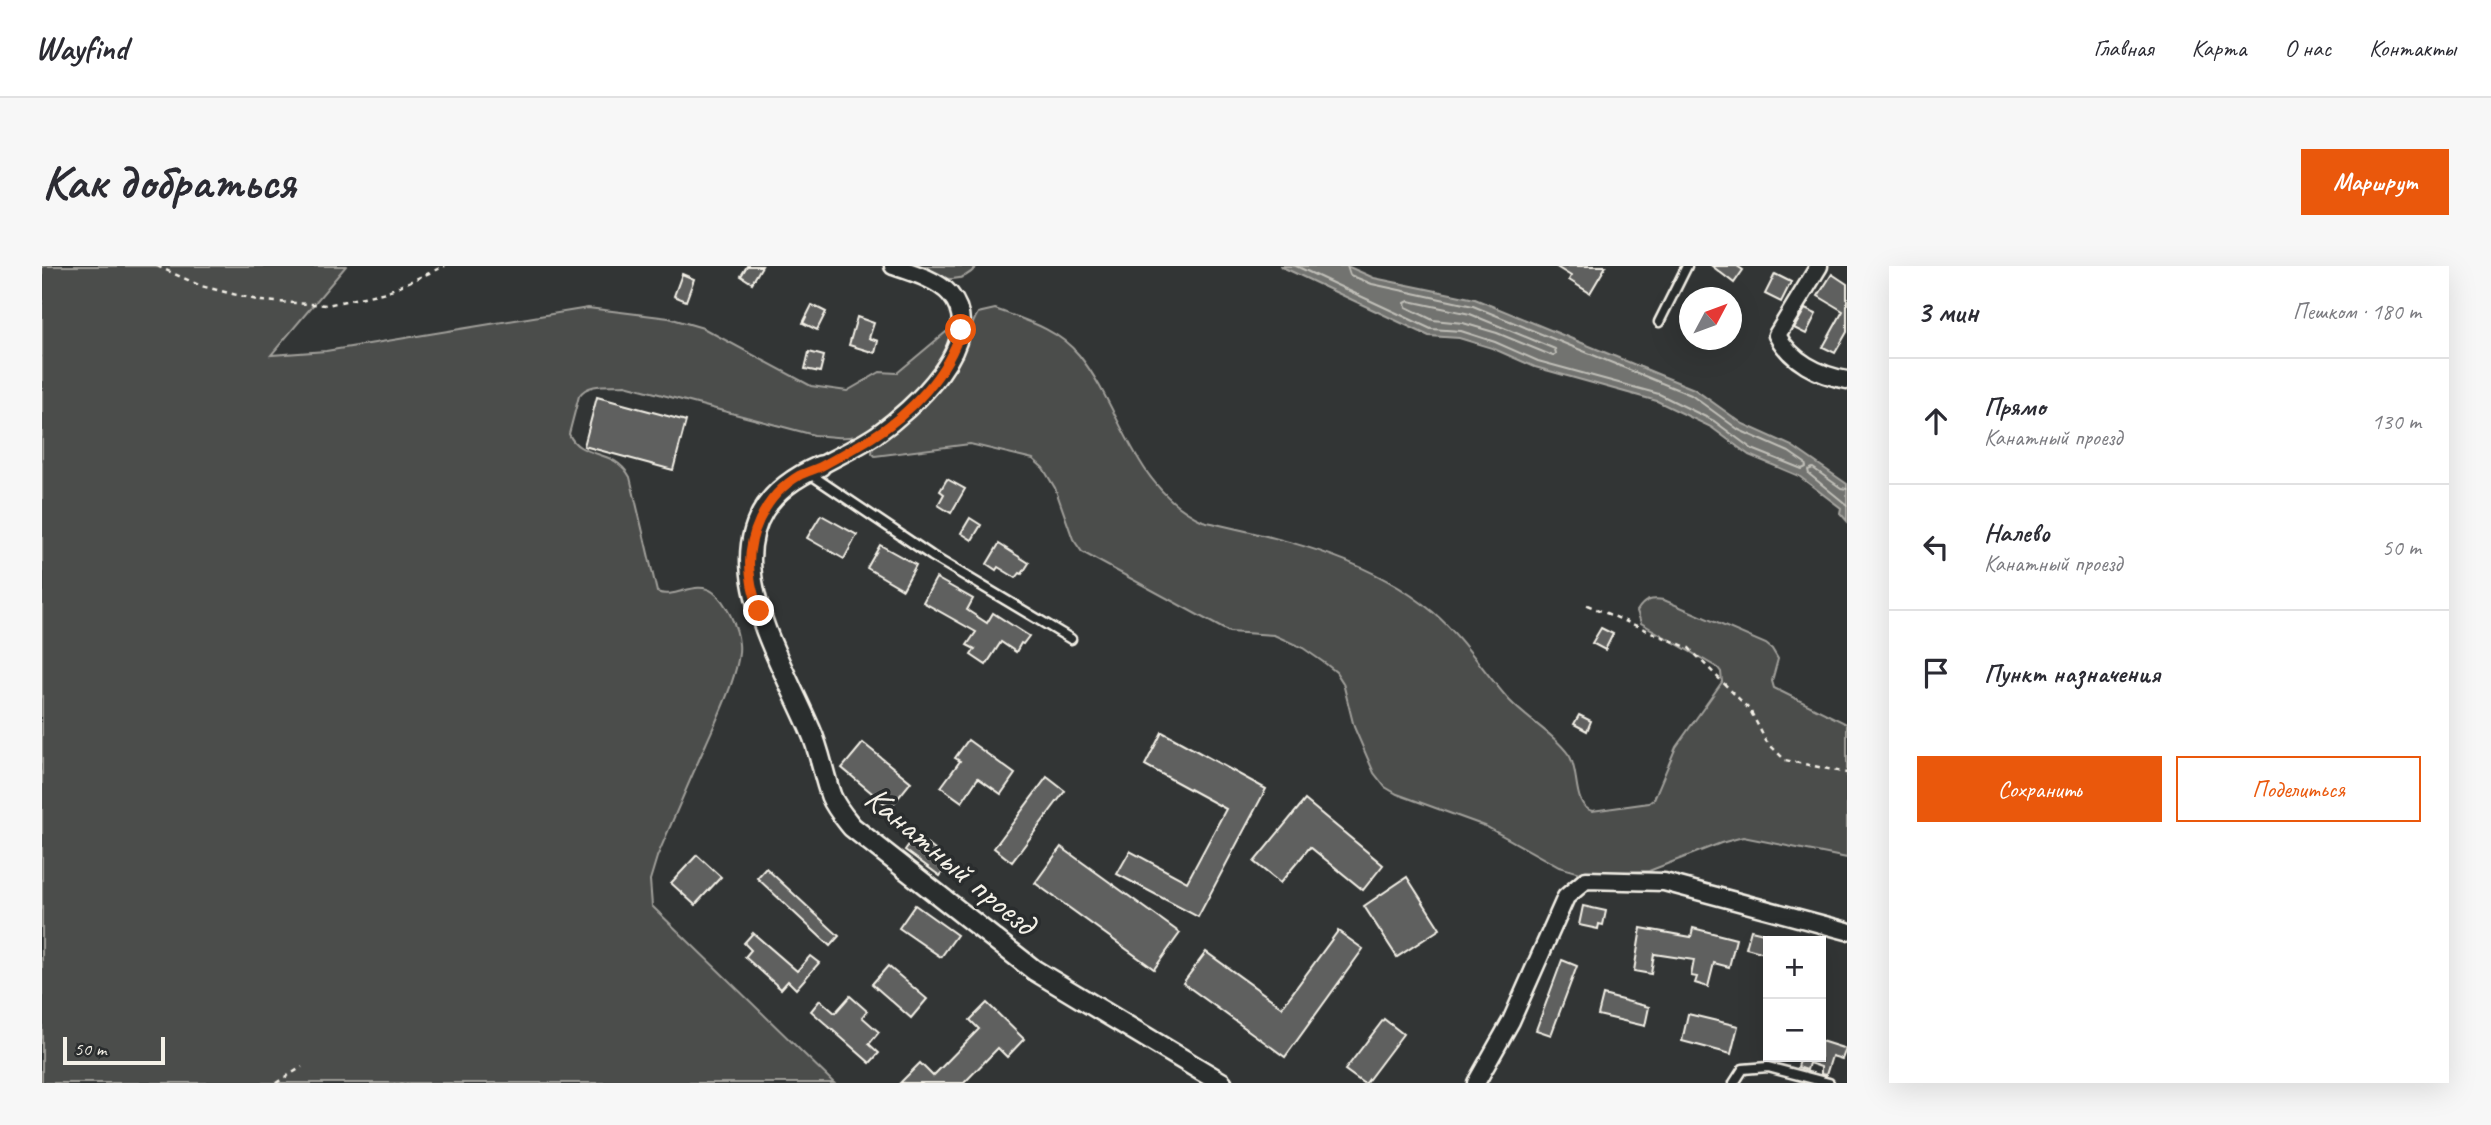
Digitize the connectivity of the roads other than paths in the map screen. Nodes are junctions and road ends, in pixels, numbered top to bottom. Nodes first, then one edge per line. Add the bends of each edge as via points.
1 (893, 266) edge
2 (1687, 266) edge
3 (1819, 266) edge
4 (1659, 322) dead end
5 (1847, 380) edge
6 (814, 469) junction
7 (1071, 639) dead end
8 (1847, 931) edge
9 (1222, 1083) edge
10 (1476, 1083) edge
11 (1734, 1083) edge
12 (1829, 1083) edge

1 - 6 street, Канатный проезд via 950,294 960,310 955,350 906,412 874,436
2 - 4 lane
3 - 5 street via 1777,335 1784,348 1808,368
6 - 7 lane via 932,556
6 - 9 street, Канатный проезд via 783,488 765,508 754,532 751,580 837,808 852,827 1034,970
8 - 10 street via 1664,882 1586,880 1566,897 1511,1021
11 - 12 lane via 1743,1069 1768,1067

